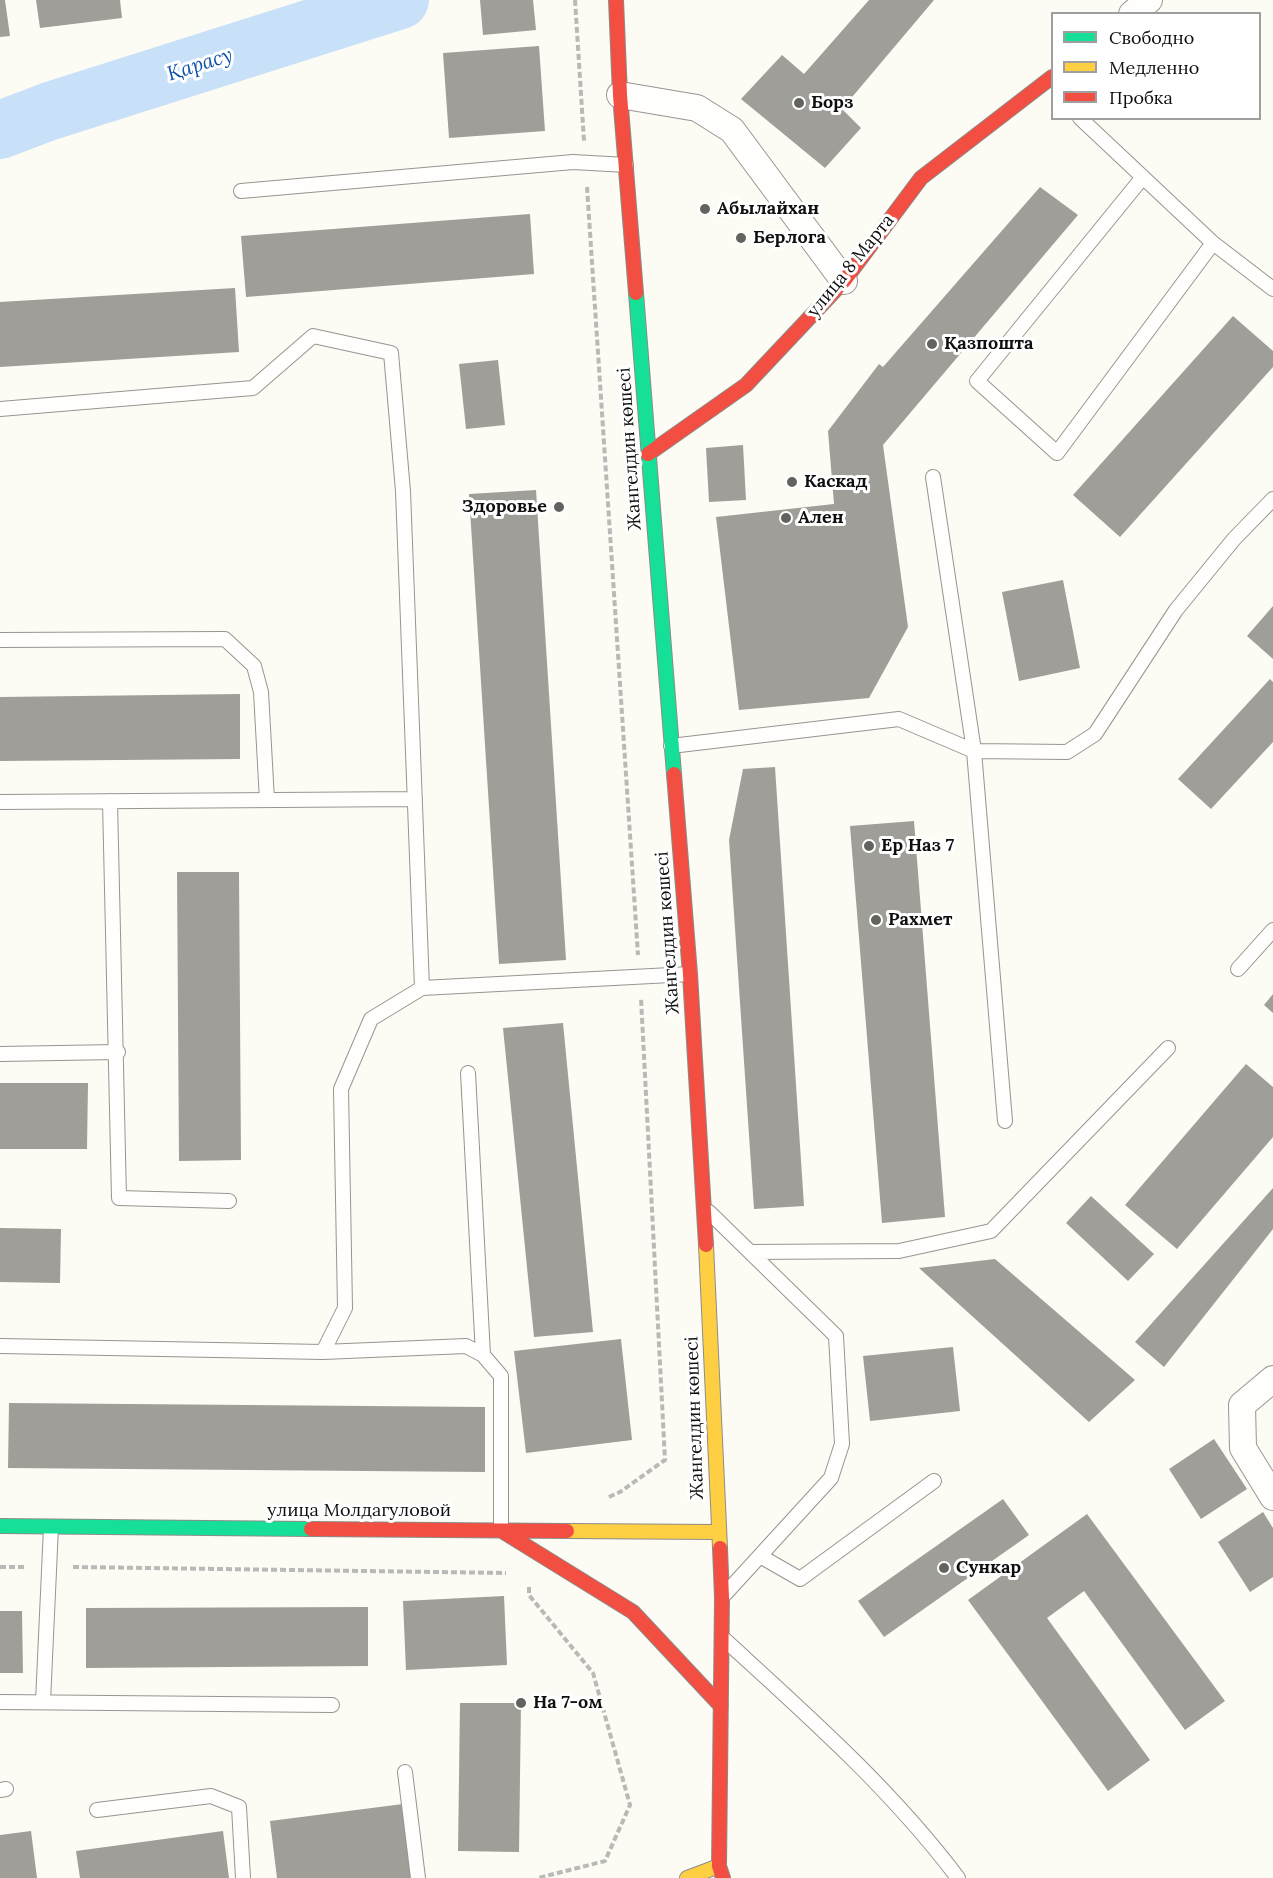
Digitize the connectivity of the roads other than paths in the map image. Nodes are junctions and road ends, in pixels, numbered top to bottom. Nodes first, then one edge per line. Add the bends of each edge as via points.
1 (616, 0) edge
2 (1149, 0) edge
3 (1134, 12) edge
4 (1050, 84) edge
5 (621, 95) junction
6 (1082, 120) edge
7 (626, 165) junction
8 (1143, 177) junction
9 (241, 190) dead end
10 (1213, 243) junction
11 (844, 281) junction
12 (1273, 290) edge
13 (0, 409) edge
14 (648, 454) junction
15 (933, 477) dead end
16 (1273, 499) edge
17 (0, 640) edge
18 (671, 746) junction
19 (974, 751) junction
20 (415, 799) junction
21 (267, 800) junction
22 (110, 801) junction
23 (0, 802) edge
24 (1273, 930) edge
25 (1238, 969) dead end
26 (690, 974) junction
27 (422, 988) junction
28 (1168, 1048) dead end
29 (118, 1052) junction
30 (0, 1054) edge
31 (468, 1073) dead end
32 (1005, 1121) dead end
33 (229, 1201) dead end
34 (704, 1208) junction
35 (750, 1252) junction
36 (0, 1346) edge
37 (323, 1352) junction
38 (483, 1354) junction
39 (1273, 1379) edge
40 (934, 1481) dead end
41 (1273, 1497) edge
42 (0, 1526) edge
43 (51, 1527) junction
44 (501, 1530) junction
45 (717, 1532) junction
46 (760, 1556) junction
47 (722, 1598) junction
48 (722, 1636) junction
49 (0, 1702) edge
50 (43, 1702) junction
51 (332, 1705) dead end
52 (721, 1706) junction
53 (405, 1772) dead end
54 (97, 1810) dead end
55 (721, 1872) edge
56 (243, 1878) edge
57 (418, 1878) edge
58 (687, 1878) edge
59 (958, 1878) edge

1 - 5 main road, Жангелдин көшесі
2 - 3 street
4 - 11 main road, улица 8 Марта via 921,178
5 - 7 main road, Жангелдин көшесі
5 - 11 street via 697,108 732,130
6 - 8 lane
7 - 9 lane via 585,163
7 - 14 main road, Жангелдин көшесі
8 - 10 lane
8 - 10 lane via 977,381 1057,453
10 - 12 lane
11 - 14 main road, улица 8 Марта via 746,385
13 - 20 lane via 253,388 313,336 392,353 403,491
14 - 18 main road, Жангелдин көшесі
15 - 19 lane
16 - 19 lane via 1234,539 1176,610 1095,734 1067,753
17 - 21 lane via 225,639 254,666 261,692
18 - 19 lane via 899,719
18 - 26 main road, Жангелдин көшесі
19 - 32 lane
20 - 21 lane
20 - 27 lane
21 - 22 lane
22 - 23 lane
22 - 29 lane
24 - 25 lane
26 - 27 lane
26 - 34 main road, Жангелдин көшесі
27 - 37 lane via 371,1019 341,1089 345,1308
28 - 35 lane via 992,1230 899,1251
29 - 30 lane
29 - 33 lane via 119,1198
31 - 38 lane
34 - 35 lane
34 - 45 main road, Жангелдин көшесі
35 - 46 lane via 836,1336 843,1444 831,1478
36 - 37 lane
37 - 38 lane via 466,1346
38 - 44 lane via 501,1376
39 - 41 street via 1242,1405 1243,1448
40 - 46 lane via 800,1579
42 - 43 main road, улица Молдагуловой
43 - 44 main road, улица Молдагуловой
43 - 50 lane
44 - 45 main road, улица Молдагуловой
44 - 52 main road via 633,1611
45 - 47 main road, Жангелдин көшесі
46 - 47 lane
47 - 48 main road, Жангелдин көшесі
48 - 52 main road, Жангелдин көшесі
48 - 59 lane via 870,1776
49 - 50 lane
50 - 51 lane
52 - 55 main road, Жангелдин көшесі
53 - 57 lane
54 - 56 lane via 211,1797 239,1807
55 - 58 main road

